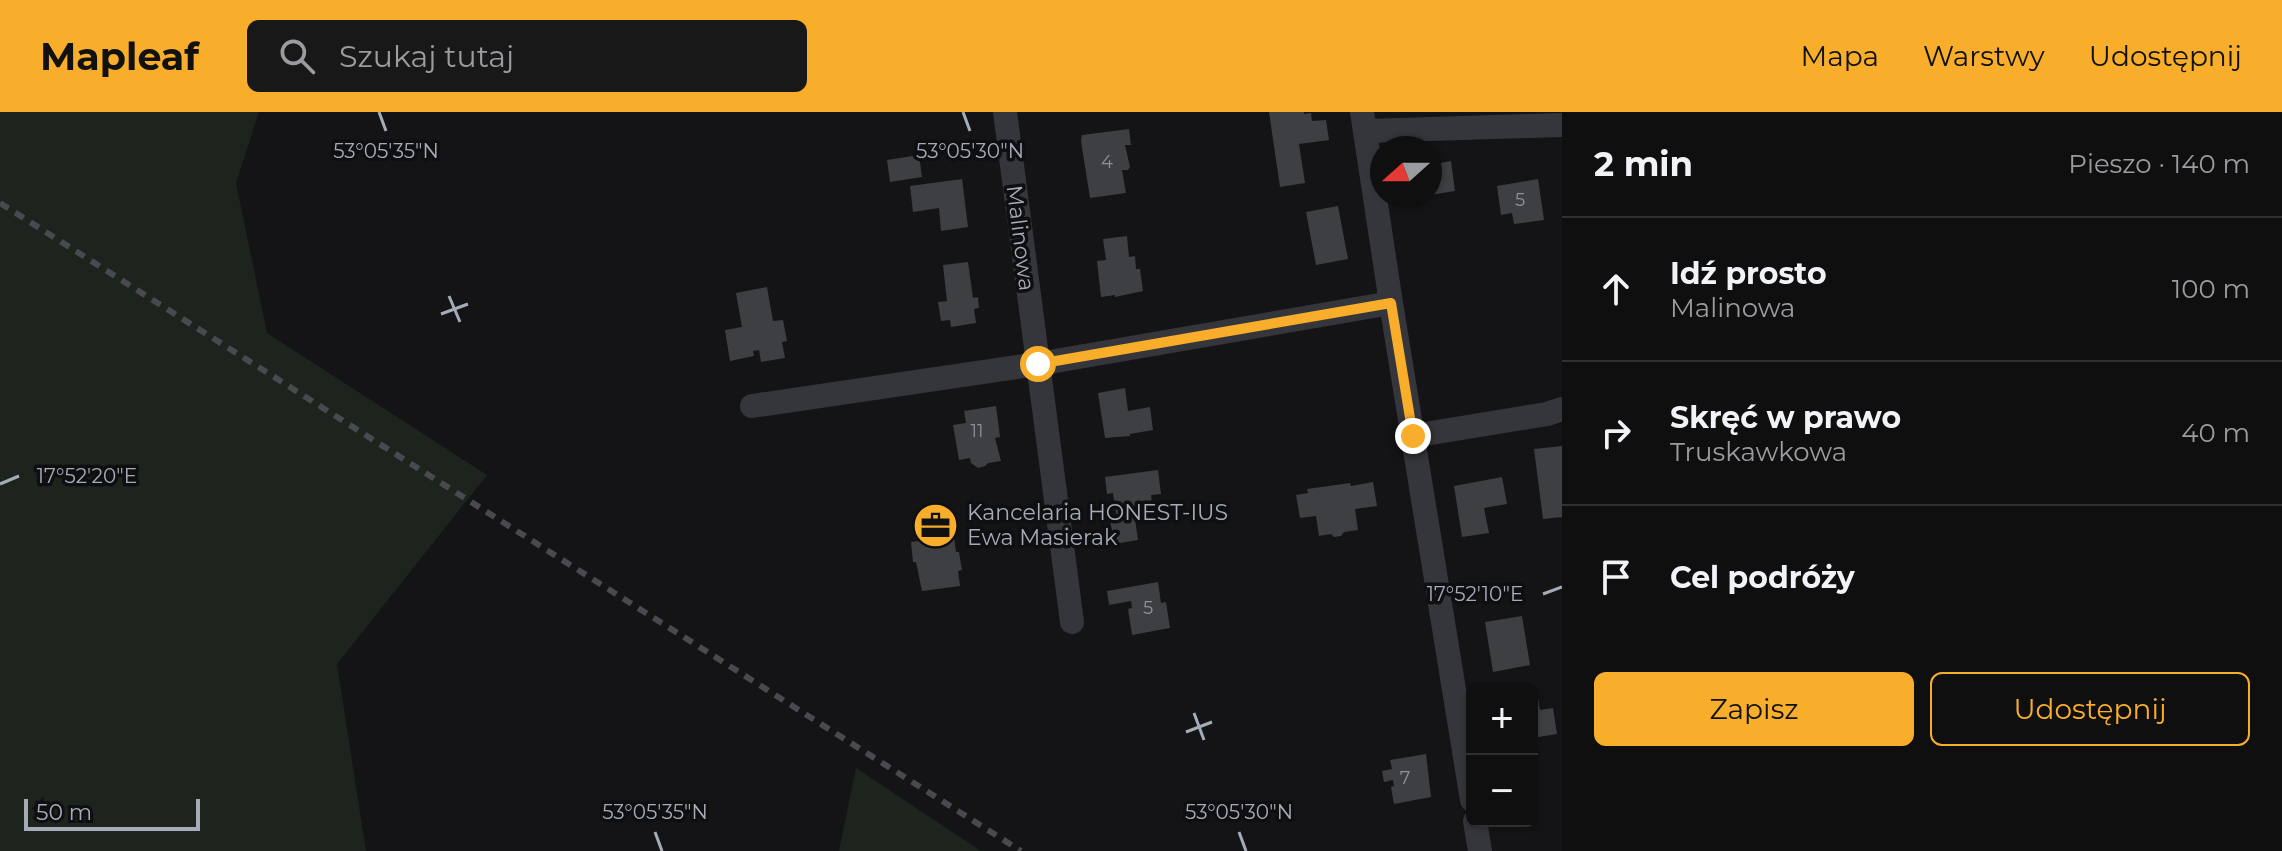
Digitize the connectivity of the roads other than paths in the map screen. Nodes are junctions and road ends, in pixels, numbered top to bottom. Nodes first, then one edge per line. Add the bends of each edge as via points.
1 (1005, 112) edge
2 (1364, 121) edge
3 (1562, 125) edge
4 (1391, 303) junction
5 (1038, 364) junction
6 (752, 406) dead end
7 (1562, 409) edge
8 (1413, 436) junction
9 (1072, 622) dead end
10 (1466, 763) edge
11 (1476, 827) edge
12 (1480, 851) edge

1 - 5 street, Malinowa
2 - 3 street
2 - 4 street
4 - 5 street
4 - 8 street
5 - 6 street
5 - 9 street, Malinowa
7 - 8 street
8 - 10 street
11 - 12 street

